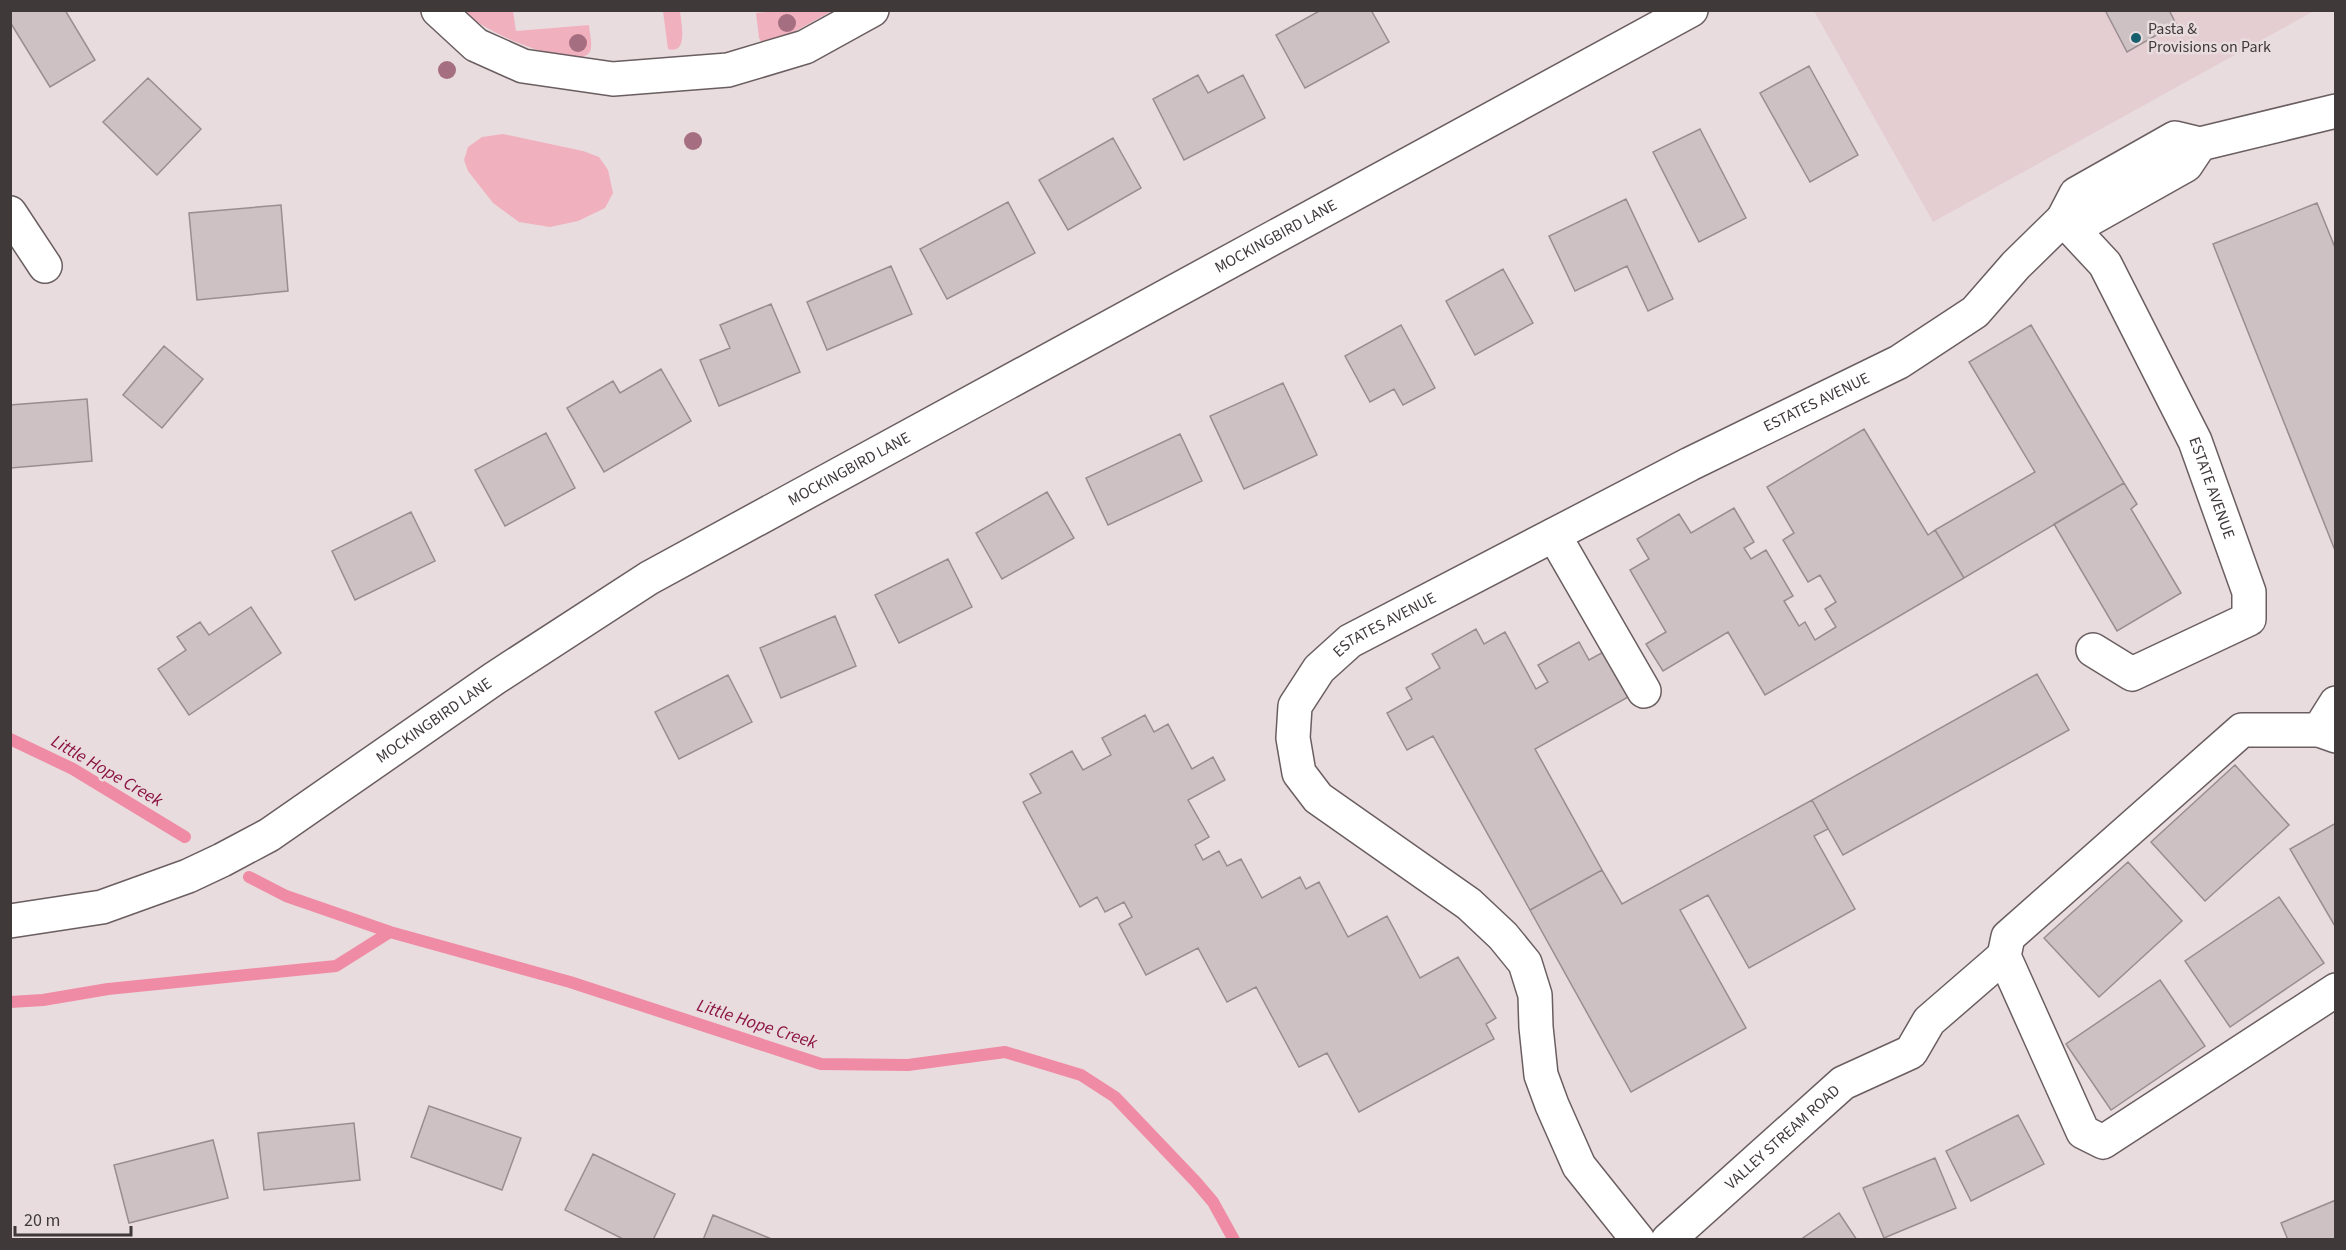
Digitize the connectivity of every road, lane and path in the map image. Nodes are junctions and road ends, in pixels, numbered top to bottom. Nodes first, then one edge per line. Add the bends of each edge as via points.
1 (438, 10) edge
2 (872, 10) edge
3 (1691, 10) edge
4 (2336, 111) edge
5 (10, 213) edge
6 (2063, 219) junction
7 (45, 266) dead end
8 (1554, 535) junction
9 (2093, 650) dead end
10 (1644, 691) dead end
11 (2330, 723) edge
12 (10, 921) edge
13 (2004, 956) junction
14 (2336, 990) edge
15 (1638, 1239) edge
16 (1668, 1239) edge

1 - 2 street via 476,45 523,66 613,79 728,70 805,47
3 - 12 street, MOCKINGBIRD LANE via 650,578 495,678 278,829 232,855 188,876 102,907
4 - 6 street via 2200,144 2186,165 2137,176 2090,219
5 - 7 street
6 - 8 street, ESTATES AVENUE via 1975,312 1899,362
6 - 9 street, ESTATE AVENUE via 2106,264 2194,441 2249,592 2249,619 2132,674
8 - 10 street
8 - 15 street, ESTATES AVENUE via 1350,641 1319,669 1295,706 1293,738 1299,774 1318,798 1469,904 1525,963 1535,995 1542,1075 1552,1105 1579,1166
11 - 13 street via 2242,730 2008,937
13 - 14 street via 2083,1132 2103,1142
13 - 16 street, VALLEY STREAM ROAD via 1929,1022 1911,1052 1844,1083

